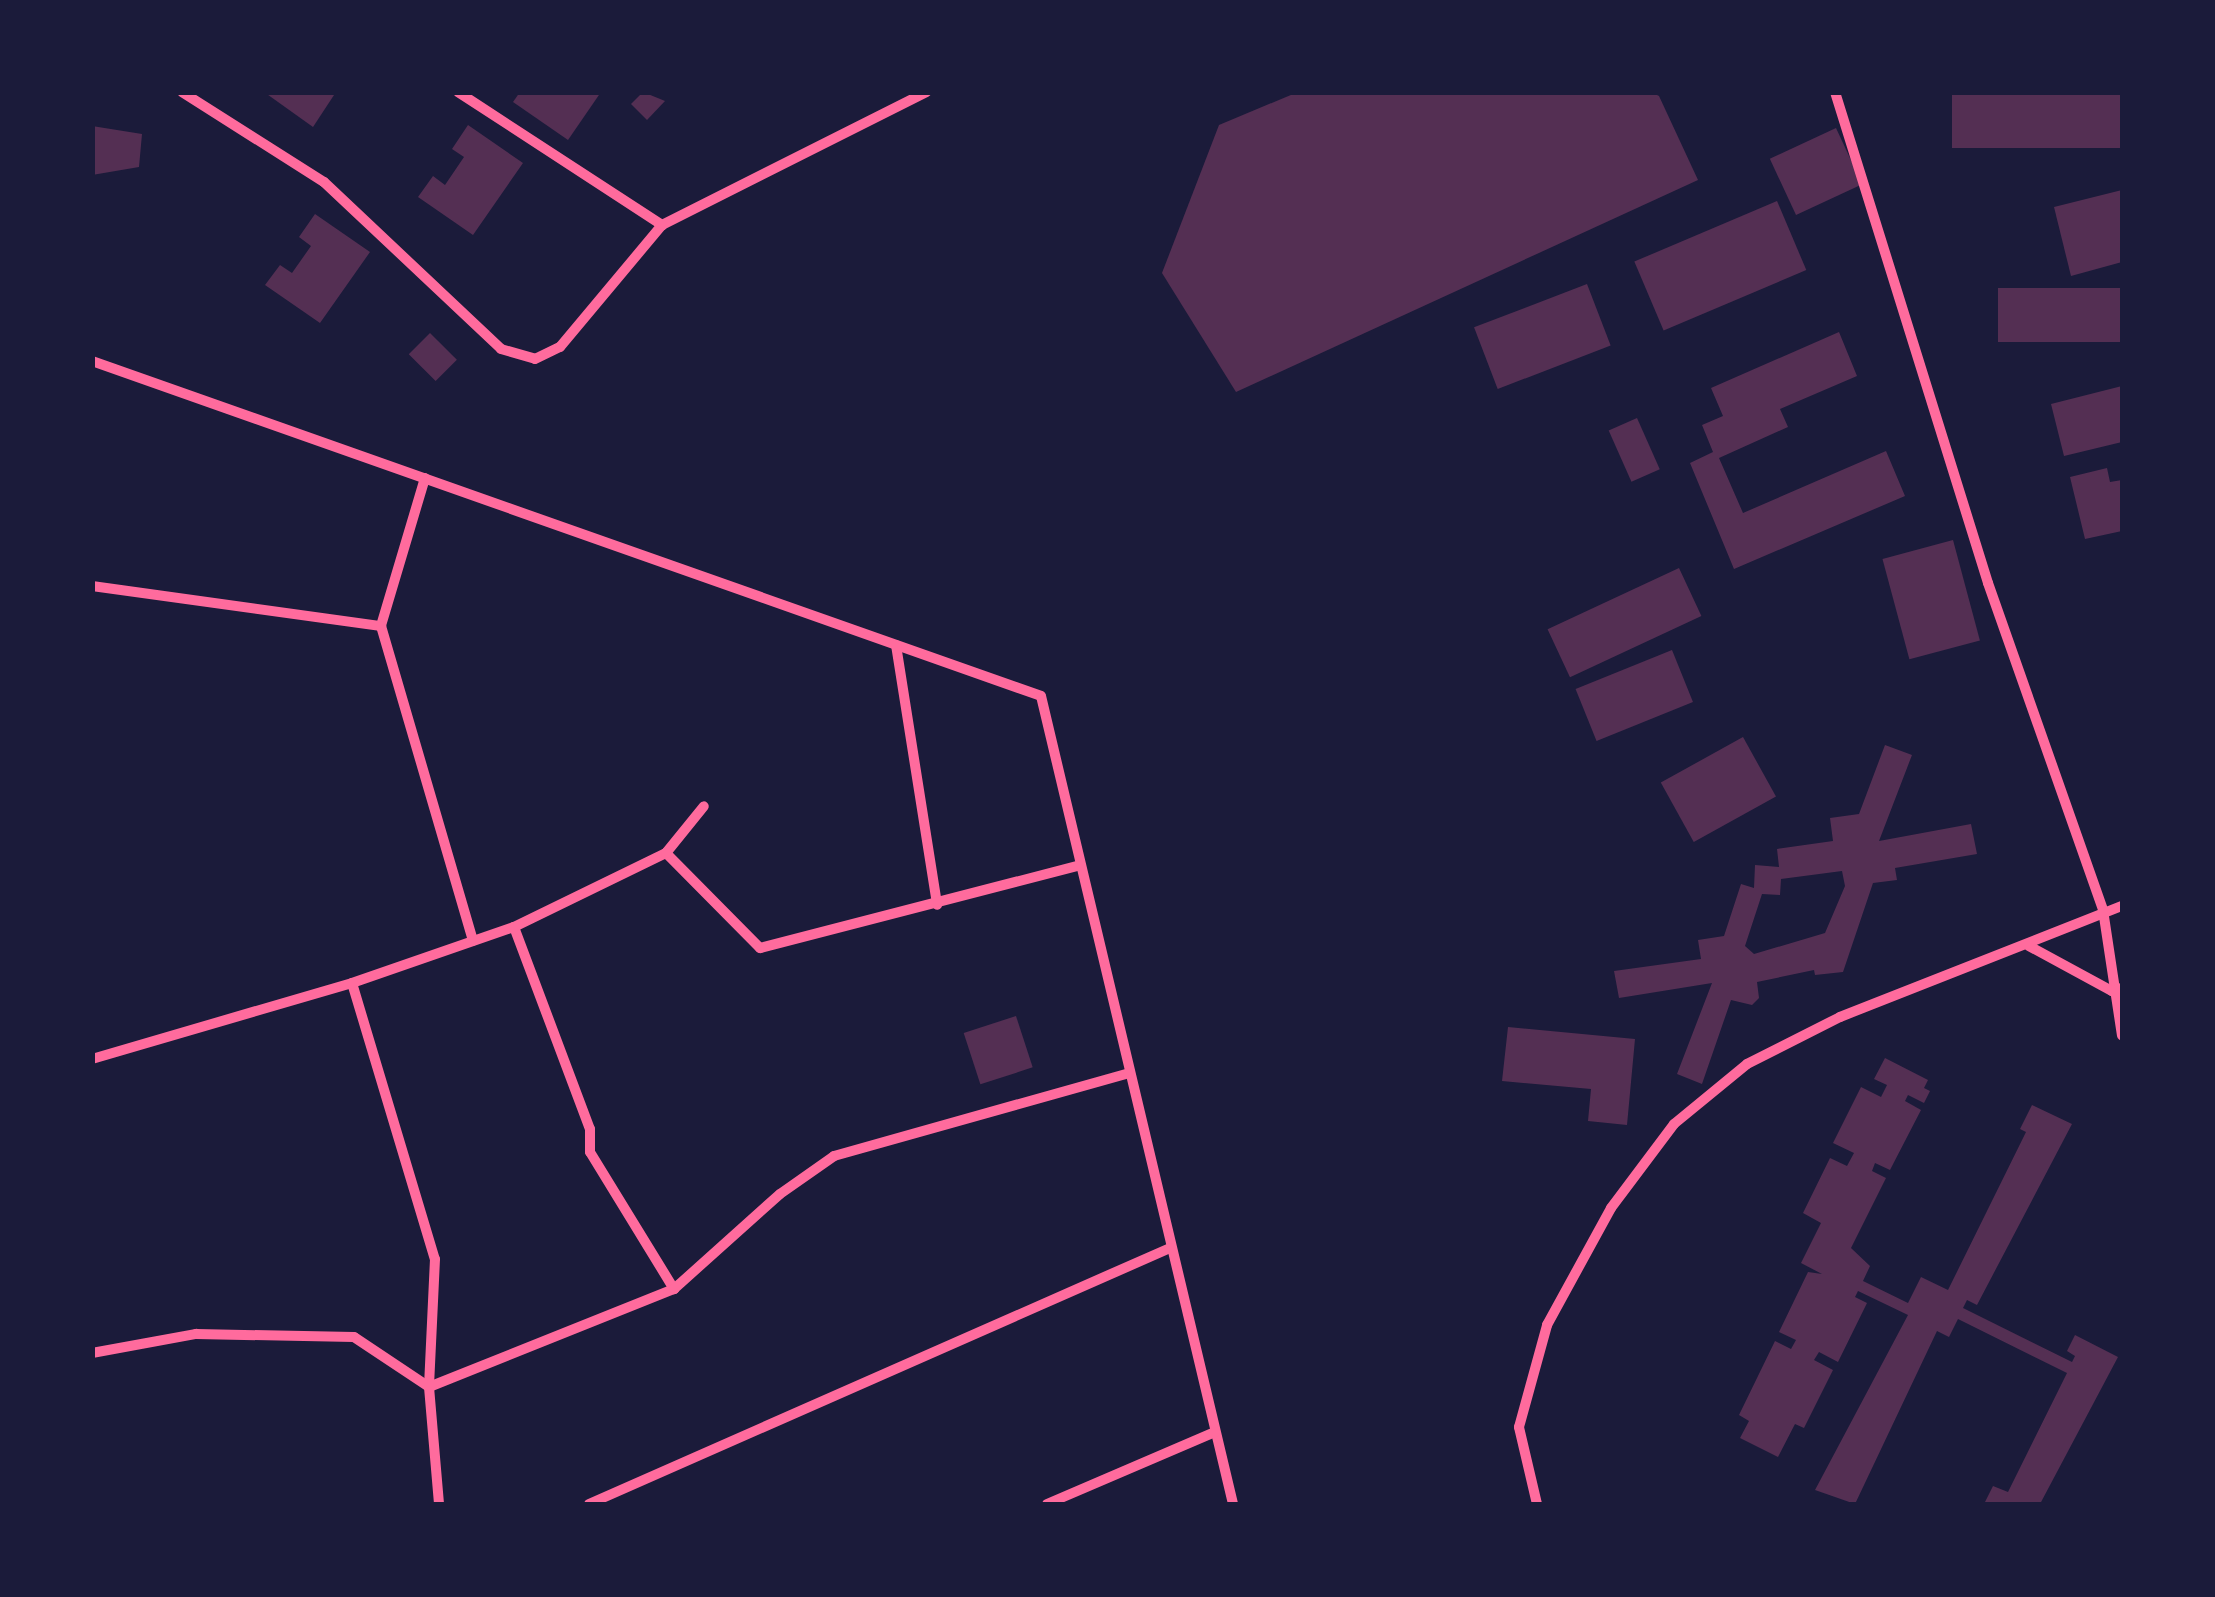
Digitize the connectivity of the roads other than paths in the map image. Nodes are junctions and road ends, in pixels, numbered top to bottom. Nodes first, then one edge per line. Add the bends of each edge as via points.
1 (182, 92) edge
2 (458, 92) edge
3 (926, 92) edge
4 (1836, 92) edge
5 (662, 225) junction
6 (92, 361) edge
7 (425, 478) junction
8 (92, 586) edge
9 (381, 626) junction
10 (896, 645) junction
11 (704, 806) dead end
12 (666, 853) junction
13 (1080, 865) junction
14 (937, 905) junction
15 (2122, 906) edge
16 (2103, 910) junction
17 (514, 927) junction
18 (472, 942) junction
19 (2029, 946) junction
20 (352, 983) junction
21 (2117, 989) edge
22 (2122, 1036) edge
23 (92, 1059) edge
24 (1128, 1073) junction
25 (1170, 1248) junction
26 (674, 1288) junction
27 (92, 1353) edge
28 (429, 1386) junction
29 (1215, 1432) junction
30 (439, 1504) edge
31 (589, 1504) edge
32 (1048, 1504) edge
33 (1233, 1504) edge
34 (1537, 1504) edge

1 - 5 street via 324,182 501,349 535,359 560,348
2 - 5 street
3 - 5 street
4 - 16 street via 1988,583
6 - 7 street
7 - 9 street
7 - 10 street
8 - 9 street
9 - 18 street
10 - 13 street via 1041,696
10 - 14 street
11 - 12 street
12 - 14 street via 760,948
12 - 17 street
13 - 14 street
13 - 24 street
15 - 16 street
16 - 19 street
16 - 21 street
17 - 18 street
17 - 26 street via 590,1130 590,1152
18 - 20 street
19 - 21 street
19 - 34 street via 1793,1040 1747,1064 1674,1124 1611,1208 1547,1325 1519,1427
20 - 23 street
20 - 28 street via 436,1258
21 - 22 street
24 - 25 street
24 - 26 street via 834,1156 780,1194
25 - 29 street
25 - 31 street
26 - 28 street
27 - 28 street via 196,1334 354,1337
28 - 30 street
29 - 32 street
29 - 33 street

